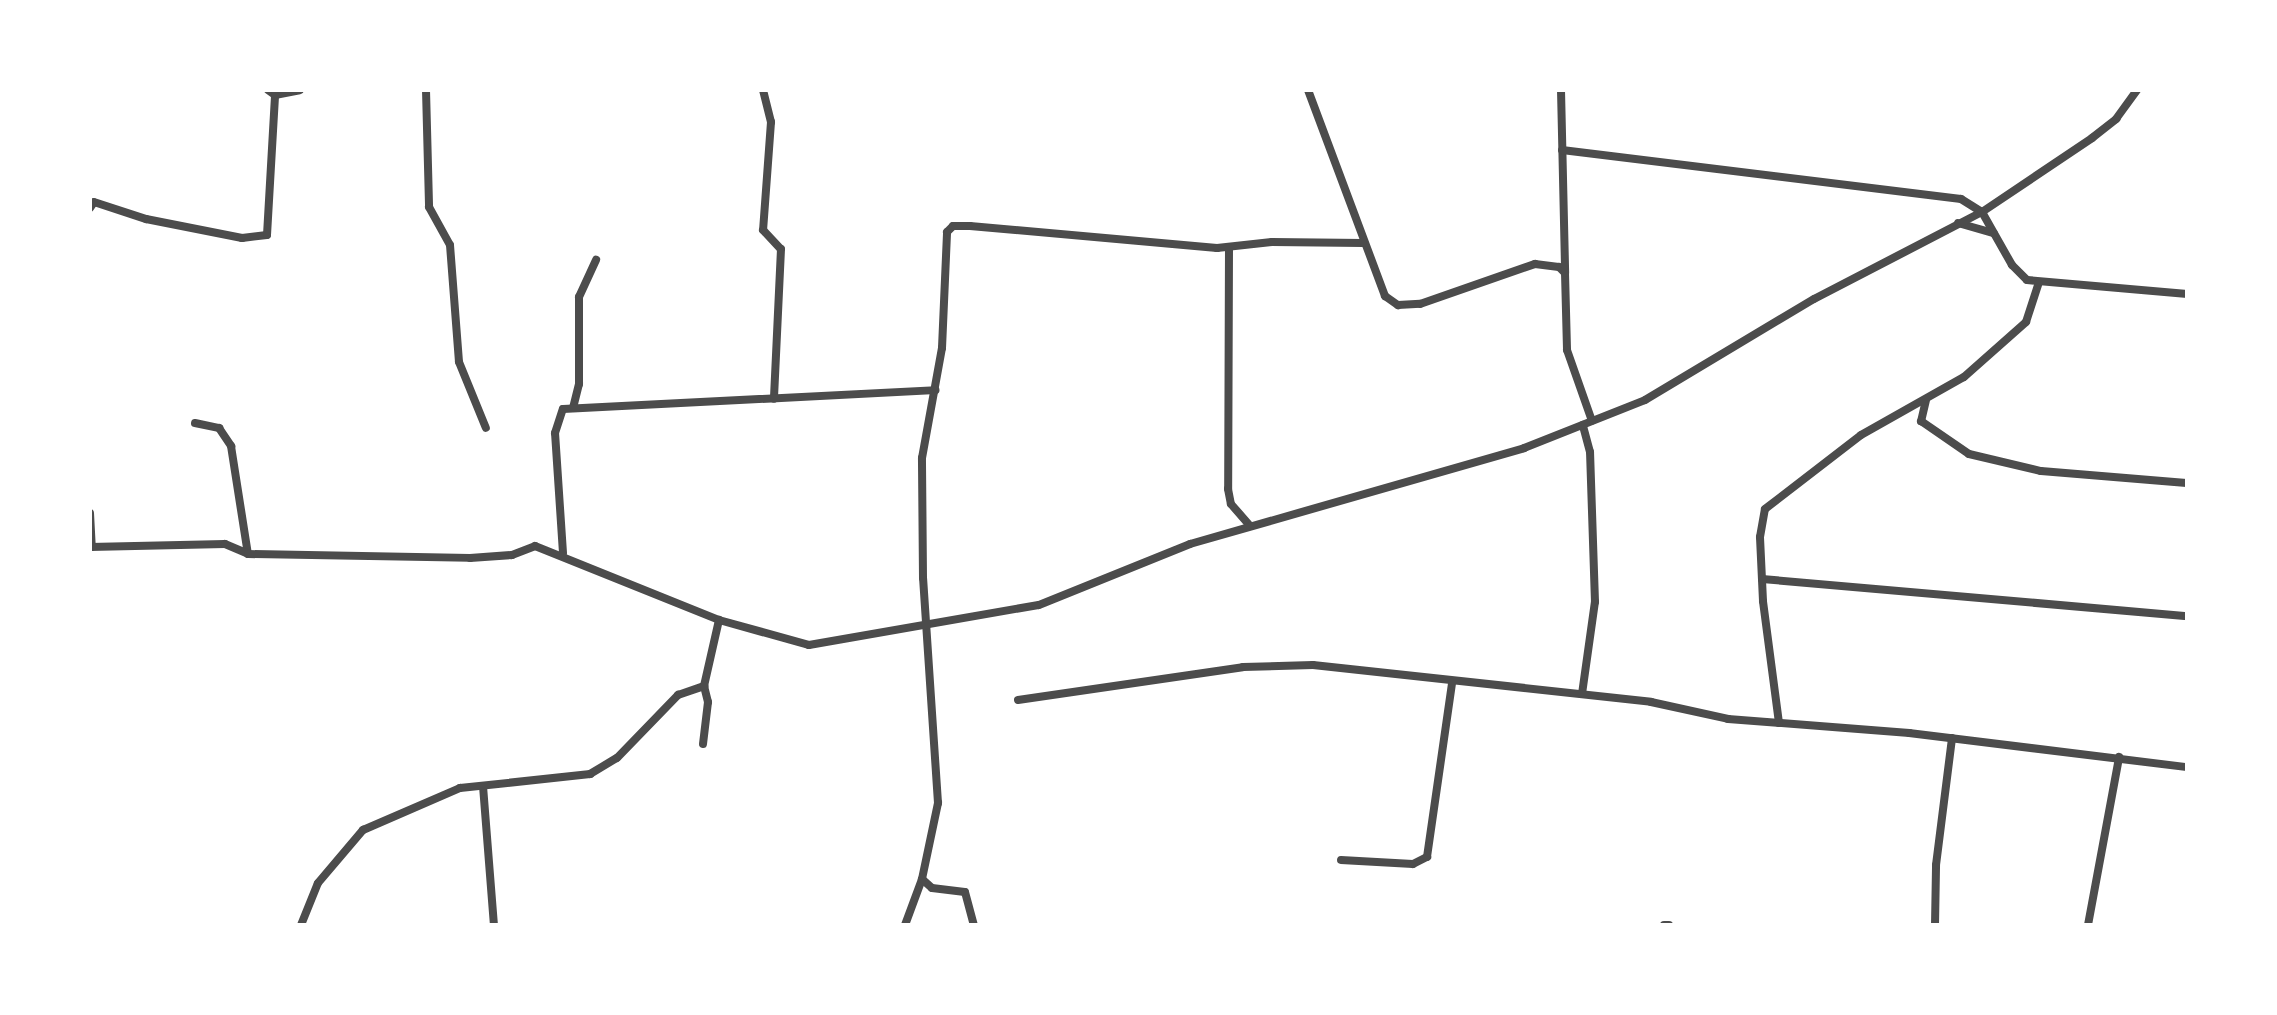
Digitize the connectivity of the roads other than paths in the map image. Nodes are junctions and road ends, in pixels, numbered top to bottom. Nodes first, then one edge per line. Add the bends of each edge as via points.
1 (300, 90) edge
2 (426, 90) edge
3 (763, 90) edge
4 (1308, 90) edge
5 (1561, 90) edge
6 (2137, 90) edge
7 (271, 92) edge
8 (1562, 150) junction
9 (90, 208) edge
10 (1982, 212) junction
11 (1958, 223) junction
12 (1994, 233) junction
13 (1363, 243) junction
14 (1229, 248) junction
15 (596, 260) dead end
16 (1565, 273) junction
17 (2038, 284) junction
18 (2187, 294) edge
19 (936, 390) junction
20 (774, 399) junction
21 (1926, 400) junction
22 (573, 408) junction
23 (195, 423) dead end
24 (1588, 423) junction
25 (486, 428) dead end
26 (2187, 483) edge
27 (90, 513) edge
28 (1250, 526) junction
29 (91, 547) edge
30 (563, 553) junction
31 (248, 554) junction
32 (1762, 579) junction
33 (2187, 616) edge
34 (719, 620) junction
35 (928, 623) junction
36 (1452, 683) junction
37 (704, 686) junction
38 (1582, 694) junction
39 (1018, 700) dead end
40 (1779, 723) junction
41 (1952, 738) junction
42 (703, 744) dead end
43 (2119, 757) junction
44 (2187, 767) edge
45 (483, 786) junction
46 (1341, 860) dead end
47 (922, 879) junction
48 (301, 925) edge
49 (494, 925) edge
50 (905, 925) edge
51 (974, 925) edge
52 (1935, 925) edge
53 (2088, 925) edge

1 - 7 street
2 - 25 street via 429,207 450,245 459,362
3 - 20 street via 771,122 763,230 781,249
4 - 13 street
5 - 8 street
6 - 10 street via 2116,119 2092,138
7 - 9 street via 267,235 242,238 146,219 94,202
8 - 10 street via 1961,199
8 - 16 street
10 - 11 street
10 - 12 street
11 - 12 street
11 - 24 street via 1814,299 1645,400
12 - 17 street via 2012,265
13 - 14 street via 1272,242
13 - 16 street via 1381,289 1398,305 1433,300 1535,264 1554,265
14 - 19 street via 953,226 946,237
14 - 28 street via 1228,489 1231,504
15 - 22 street via 579,297 579,384
16 - 24 street via 1567,350
17 - 18 street
17 - 21 street via 2026,322 1964,377
19 - 20 street
19 - 35 street via 923,433 922,458
20 - 22 street
21 - 26 street via 1921,421 1969,454 2041,471
21 - 32 street via 1861,435 1765,509
22 - 30 street via 563,409 555,433
23 - 31 street via 219,428 231,446
24 - 28 street via 1459,470
24 - 38 street via 1595,602
27 - 29 street
28 - 35 street via 1190,544 1056,601
29 - 31 street via 225,544
30 - 31 street via 535,546 512,555 470,558
30 - 34 street
32 - 33 street
32 - 40 street
34 - 35 street via 809,645
34 - 37 street
35 - 47 street via 938,803
36 - 38 street
36 - 39 street via 1313,665 1257,667
36 - 46 street via 1427,857 1413,864
37 - 42 street via 708,702
37 - 45 street via 678,695 617,758 590,774
38 - 40 street
40 - 41 street
41 - 43 street
41 - 52 street via 1936,865
43 - 44 street
43 - 53 street
45 - 48 street via 427,799 363,830 318,883
45 - 49 street
47 - 50 street
47 - 51 street via 932,888 965,892

